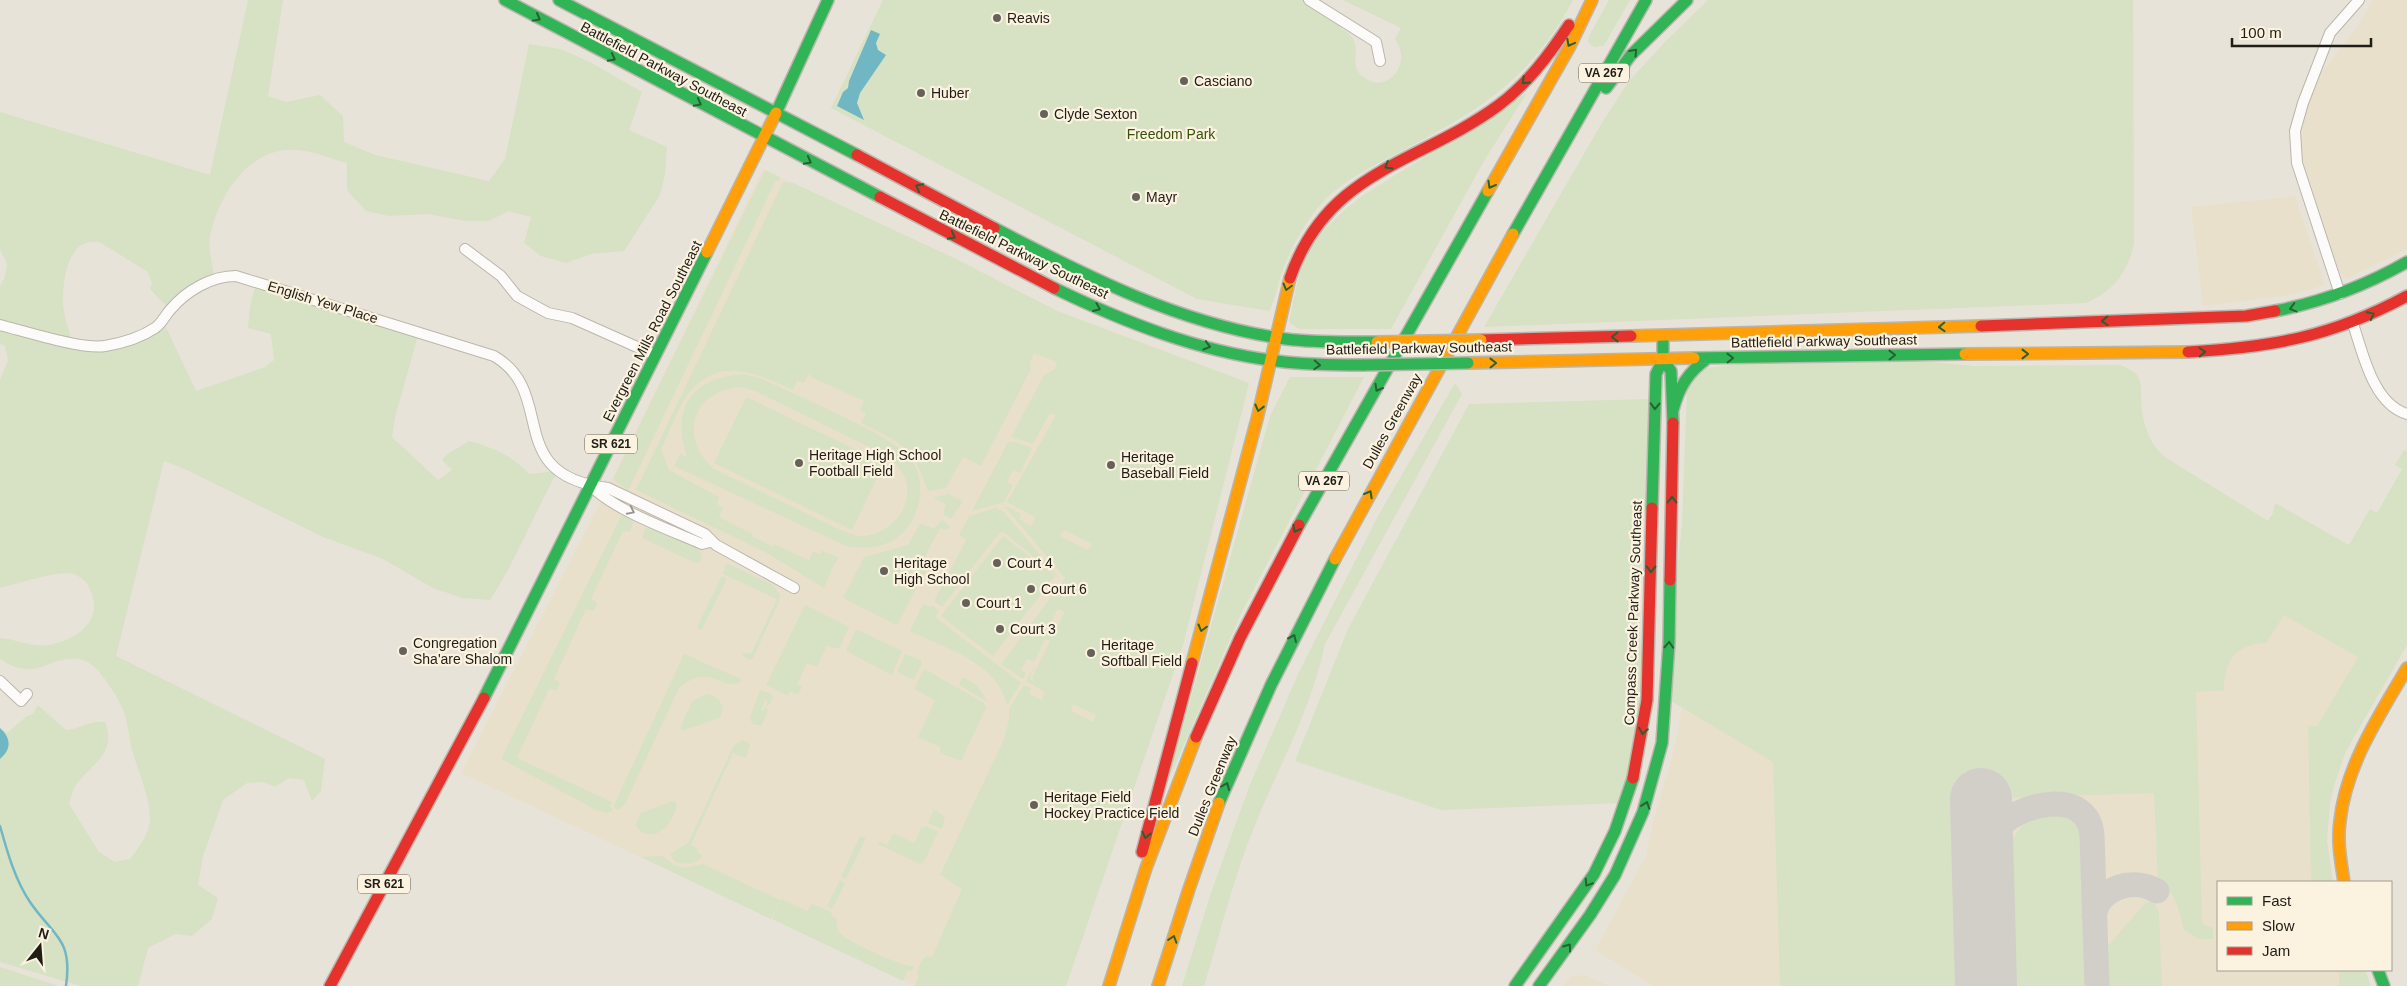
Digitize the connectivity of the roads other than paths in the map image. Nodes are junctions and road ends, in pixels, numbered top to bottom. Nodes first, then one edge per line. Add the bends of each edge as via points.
1 (505, 0) edge
2 (559, 0) edge
3 (828, 0) edge
4 (1309, 0) edge
5 (1586, 0) edge
6 (1592, 0) edge
7 (1646, 0) edge
8 (1687, 0) edge
9 (2359, 0) edge
10 (1380, 61) dead end
11 (776, 113) junction
12 (764, 138) junction
13 (1562, 146) junction
14 (465, 249) dead end
15 (2407, 262) edge
16 (2340, 294) junction
17 (2407, 296) edge
18 (2353, 324) junction
19 (0, 325) edge
20 (1663, 336) junction
21 (1275, 338) junction
22 (655, 355) junction
23 (1709, 358) junction
24 (1271, 360) junction
25 (1663, 360) junction
26 (1673, 410) junction
27 (2407, 414) edge
28 (591, 486) junction
29 (794, 588) dead end
30 (2407, 668) edge
31 (0, 681) edge
32 (27, 694) dead end
33 (2344, 881) edge
34 (1124, 935) junction
35 (2378, 971) edge
36 (330, 986) edge
37 (1109, 986) edge
38 (1158, 986) edge
39 (1515, 986) edge
40 (1539, 986) edge
41 (2384, 986) edge

1 -> 12 main road, Battlefield Parkway Southeast
2 - 11 main road, Battlefield Parkway Southeast
3 - 11 main road, SR 621
4 - 10 street via 1376,42
5 -> 21 main road via 1556,45 1512,94 1487,114 1372,176 1336,204 1297,256
6 -> 34 main road, Dulles Greenway / VA 267 via 1570,46 1296,528 1258,603 1204,719 1172,798
7 - 13 main road, Dulles Greenway / VA 267
13 -> 8 main road via 1631,55
9 - 16 street via 2330,34 2295,131 2297,163
11 - 12 main road, Evergreen Mills Road Southeast / SR 621
21 -> 11 main road, Battlefield Parkway Southeast via 1182,313 1081,271
12 - 22 main road, Evergreen Mills Road Southeast / SR 621
12 -> 24 main road, Battlefield Parkway Southeast via 1032,278 1100,309 1194,342
38 -> 13 main road, Dulles Greenway / VA 267 via 1219,803 1299,625
14 - 22 street via 501,276 517,296 548,313 572,318
15 - 16 main road, Battlefield Parkway Southeast
16 -> 20 main road, Battlefield Parkway Southeast via 2287,309 2216,318
18 -> 17 main road, Battlefield Parkway Southeast
23 -> 18 main road, Battlefield Parkway Southeast via 2228,351 2292,342
18 - 27 street via 2370,371 2384,397 2394,408
19 - 28 street, English Yew Place via 103,347 131,340 156,327 170,310 205,283 225,276 247,278 494,356 504,362 513,369 524,389 544,455 558,471
20 -> 21 main road, Battlefield Parkway Southeast, bridge via 1377,342
20 - 25 main road, Compass Creek Parkway Southeast
21 - 24 main road
22 - 28 main road, Evergreen Mills Road Southeast / SR 621
23 - 25 main road, Battlefield Parkway Southeast
23 - 26 main road via 1687,374 1680,385
24 -> 25 main road, Battlefield Parkway Southeast, bridge via 1328,365
24 -> 34 main road via 1151,813
25 - 26 main road, Compass Creek Parkway Southeast via 1671,371
25 -> 39 main road, Compass Creek Parkway Southeast via 1656,374 1648,700 1635,772 1615,831 1594,874
40 -> 26 main road, Compass Creek Parkway Southeast via 1615,875 1643,812 1656,770 1662,742 1669,643
28 - 29 street, English Yew Place via 603,498 702,544 710,542
28 - 36 main road, Evergreen Mills Road Southeast / SR 621 via 458,748
30 - 33 main road via 2350,772 2339,828
31 - 32 street via 21,701
34 - 37 main road, Dulles Greenway / VA 267
35 - 41 main road

